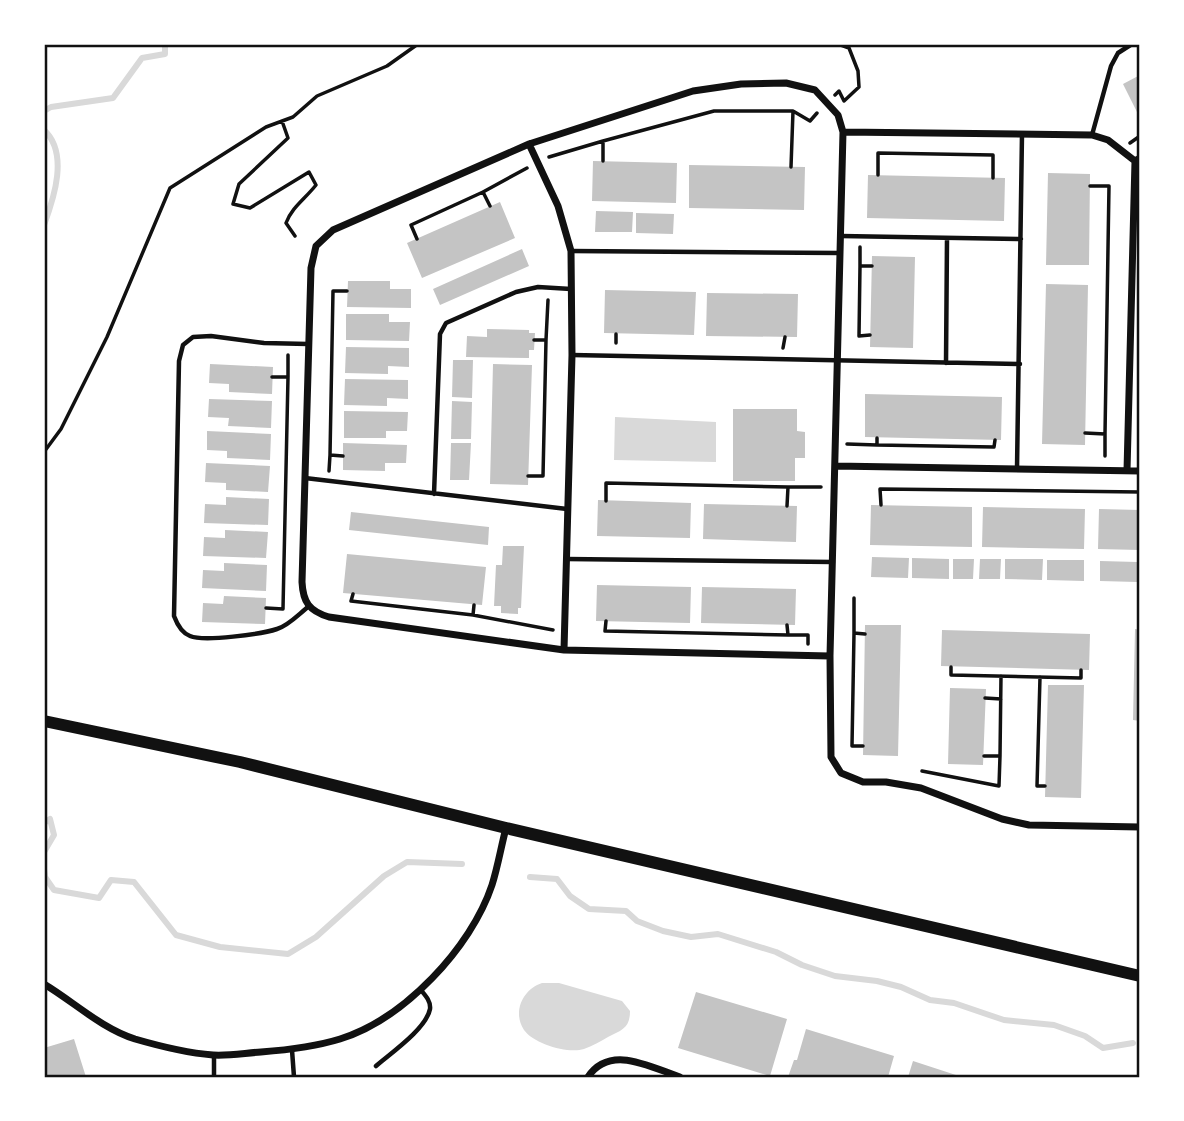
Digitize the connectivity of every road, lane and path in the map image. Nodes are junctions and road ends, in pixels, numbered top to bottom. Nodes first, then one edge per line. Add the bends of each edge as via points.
1 (418, 44) edge
2 (838, 44) edge
3 (1132, 44) edge
4 (849, 96) dead end
5 (282, 121) junction
6 (843, 132) junction
7 (1022, 133) junction
8 (1092, 135) junction
9 (603, 141) junction
10 (530, 144) junction
11 (550, 157) dead end
12 (1138, 159) edge
13 (603, 161) dead end
14 (531, 165) dead end
15 (791, 167) dead end
16 (878, 176) dead end
17 (993, 178) dead end
18 (1090, 186) dead end
19 (483, 192) junction
20 (490, 206) dead end
21 (295, 236) dead end
22 (840, 236) junction
23 (860, 236) junction
24 (947, 237) junction
25 (417, 239) dead end
26 (1021, 239) junction
27 (571, 251) junction
28 (840, 253) junction
29 (860, 266) junction
30 (872, 266) dead end
31 (549, 288) junction
32 (572, 289) junction
33 (347, 291) dead end
34 (870, 335) dead end
35 (534, 340) dead end
36 (547, 340) junction
37 (288, 344) junction
38 (308, 344) junction
39 (572, 355) junction
40 (838, 361) junction
41 (946, 363) junction
42 (1020, 364) junction
43 (272, 377) dead end
44 (288, 377) junction
45 (1086, 433) dead end
46 (1105, 434) junction
47 (877, 438) dead end
48 (995, 440) dead end
49 (836, 444) junction
50 (877, 445) junction
51 (44, 452) edge
52 (343, 456) dead end
53 (835, 466) junction
54 (1017, 469) junction
55 (1105, 471) junction
56 (1127, 471) junction
57 (1140, 471) edge
58 (528, 476) dead end
59 (304, 478) junction
60 (788, 487) junction
61 (834, 487) junction
62 (1140, 492) edge
63 (435, 494) junction
64 (606, 501) dead end
65 (881, 505) dead end
66 (787, 506) dead end
67 (567, 509) junction
68 (566, 559) junction
69 (833, 562) junction
70 (352, 593) dead end
71 (854, 598) dead end
72 (474, 605) dead end
73 (308, 607) junction
74 (266, 608) dead end
75 (473, 615) junction
76 (606, 621) dead end
77 (787, 625) dead end
78 (564, 632) junction
79 (854, 633) junction
80 (864, 634) dead end
81 (564, 650) junction
82 (830, 656) junction
83 (951, 667) dead end
84 (1081, 670) dead end
85 (1001, 676) junction
86 (1040, 677) junction
87 (985, 698) dead end
88 (1001, 699) junction
89 (44, 721) edge
90 (863, 746) dead end
91 (984, 756) dead end
92 (1000, 756) junction
93 (922, 771) dead end
94 (1045, 786) dead end
95 (1140, 827) edge
96 (506, 828) junction
97 (1140, 976) edge
98 (44, 984) edge
99 (420, 989) junction
100 (292, 1050) junction
101 (214, 1055) junction
102 (376, 1066) dead end
103 (214, 1077) edge
104 (293, 1077) edge
105 (588, 1077) edge
106 (680, 1077) edge

1 - 5 path via 387,66 317,96
2 - 4 path via 849,48 858,71 859,87
3 - 8 lane via 1118,53 1111,66
5 - 21 path via 288,138 239,184 233,204 250,208 309,172 316,185 291,210 286,223
5 - 51 path via 170,188 107,337 61,429
6 - 7 street
6 - 10 street via 831,104 815,90 786,83 741,84 693,91
6 - 22 street
7 - 8 street
7 - 26 lane
8 - 12 street via 1108,139
9 - 11 path
9 - 13 path
9 - 15 path via 714,111 793,111
10 - 27 street via 558,206
10 - 38 street via 332,230 323,238 316,246 311,268
12 - 56 street
14 - 19 path
16 - 17 path via 878,153 993,155
18 - 46 path via 1108,186
19 - 20 path
19 - 25 path via 411,225
22 - 23 lane
22 - 28 street
23 - 24 lane
23 - 29 path
24 - 26 lane
24 - 41 lane
26 - 42 lane
27 - 28 lane
27 - 32 street
28 - 40 street
29 - 30 path
29 - 34 path via 859,336
31 - 32 lane
31 - 36 path
31 - 63 lane via 516,292 446,323 440,334
32 - 39 street
33 - 52 path via 333,291 330,456
35 - 36 path
36 - 58 path via 542,476
37 - 38 lane
37 - 44 path
37 - 73 lane via 211,336 193,337 183,345 174,616 189,636 240,636 280,629
38 - 59 street
39 - 40 lane
39 - 67 street
40 - 41 lane
40 - 49 street
41 - 42 lane
42 - 54 lane
43 - 44 path
44 - 74 path via 283,609
45 - 46 path
46 - 55 path
47 - 50 path
48 - 50 path via 994,447
49 - 50 path
49 - 53 street
53 - 54 street
53 - 61 street
54 - 55 street
55 - 56 street
56 - 57 street
59 - 63 lane
59 - 73 street via 302,582
60 - 61 path
60 - 64 path via 606,483
60 - 66 path
61 - 69 street
62 - 65 path via 880,489
63 - 67 lane
67 - 68 street
68 - 69 lane
68 - 78 street
69 - 82 street
70 - 75 path via 352,601
71 - 79 path
72 - 75 path
73 - 81 street via 329,617
75 - 78 path
76 - 77 path via 605,631 788,635
78 - 81 street
79 - 80 path
79 - 90 path via 852,746
81 - 82 street
82 - 95 street via 831,757 841,773 863,782 921,788 1029,825
83 - 85 path via 951,675
84 - 86 path via 1081,678
85 - 86 path
85 - 88 path
86 - 94 path via 1037,786
87 - 88 path
88 - 92 path
89 - 96 street via 240,762
91 - 92 path
92 - 93 path via 999,786
96 - 97 street
96 - 99 street via 491,886 473,924 452,956
98 - 101 street via 103,1024 134,1038
99 - 100 street via 382,1019 341,1039
99 - 102 lane via 430,1009 421,1027
100 - 101 street
100 - 104 lane
101 - 103 lane
105 - 106 street via 601,1062 612,1059

